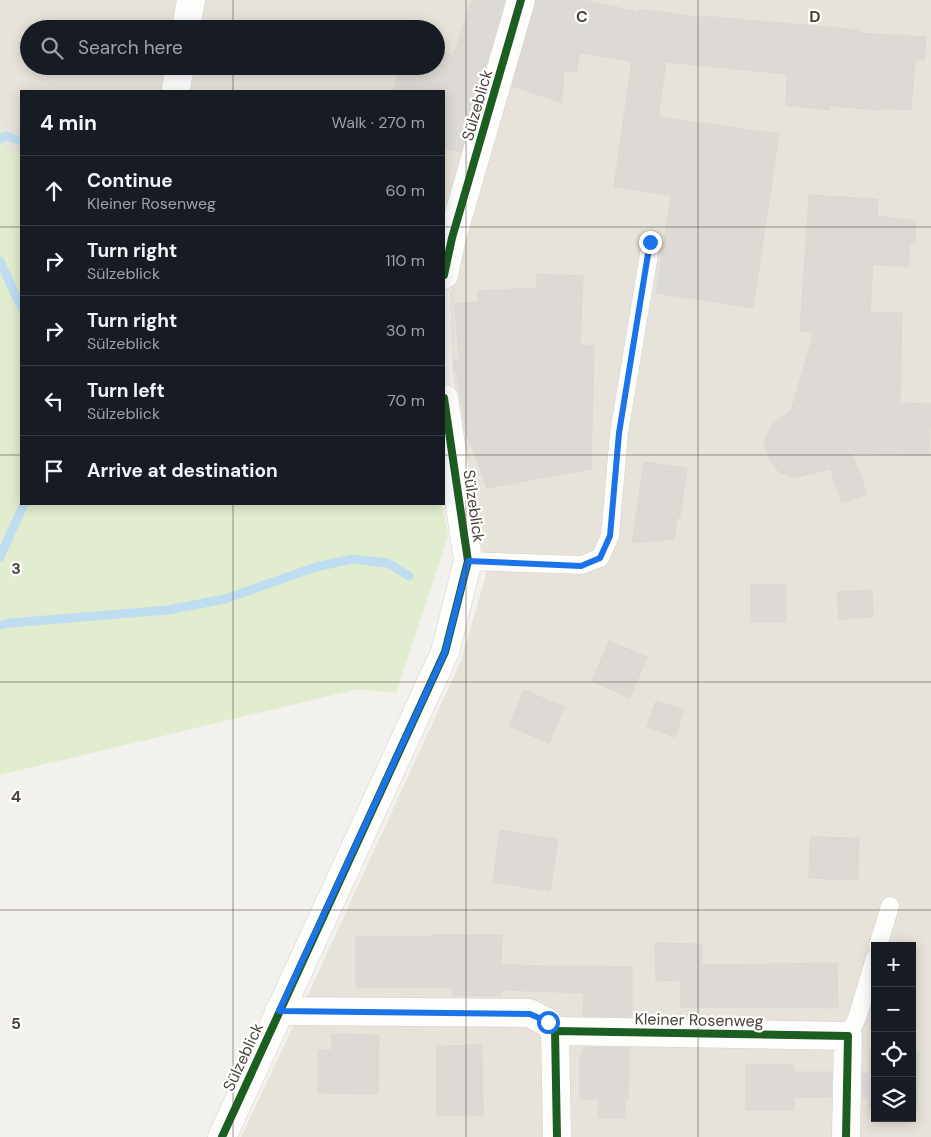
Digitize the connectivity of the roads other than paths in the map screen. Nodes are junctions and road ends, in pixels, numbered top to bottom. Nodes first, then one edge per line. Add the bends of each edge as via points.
1 (191, 0) edge
2 (522, 0) edge
3 (188, 20) edge
4 (650, 242) dead end
5 (445, 270) edge
6 (445, 405) edge
7 (468, 561) junction
8 (890, 906) dead end
9 (879, 942) edge
10 (871, 971) edge
11 (279, 1011) junction
12 (555, 1030) junction
13 (848, 1036) junction
14 (222, 1137) edge
15 (556, 1137) edge
16 (846, 1137) edge

1 - 3 street
2 - 5 street, Sülzeblick
4 - 7 lane, Sülzeblick via 619,433 610,536 600,558 581,566
6 - 7 street, Sülzeblick
7 - 11 street, Sülzeblick via 445,652
8 - 9 lane
10 - 13 lane
11 - 12 street via 530,1014 548,1022
11 - 14 street, Sülzeblick
12 - 13 street, Kleiner Rosenweg
12 - 15 street
13 - 16 street

